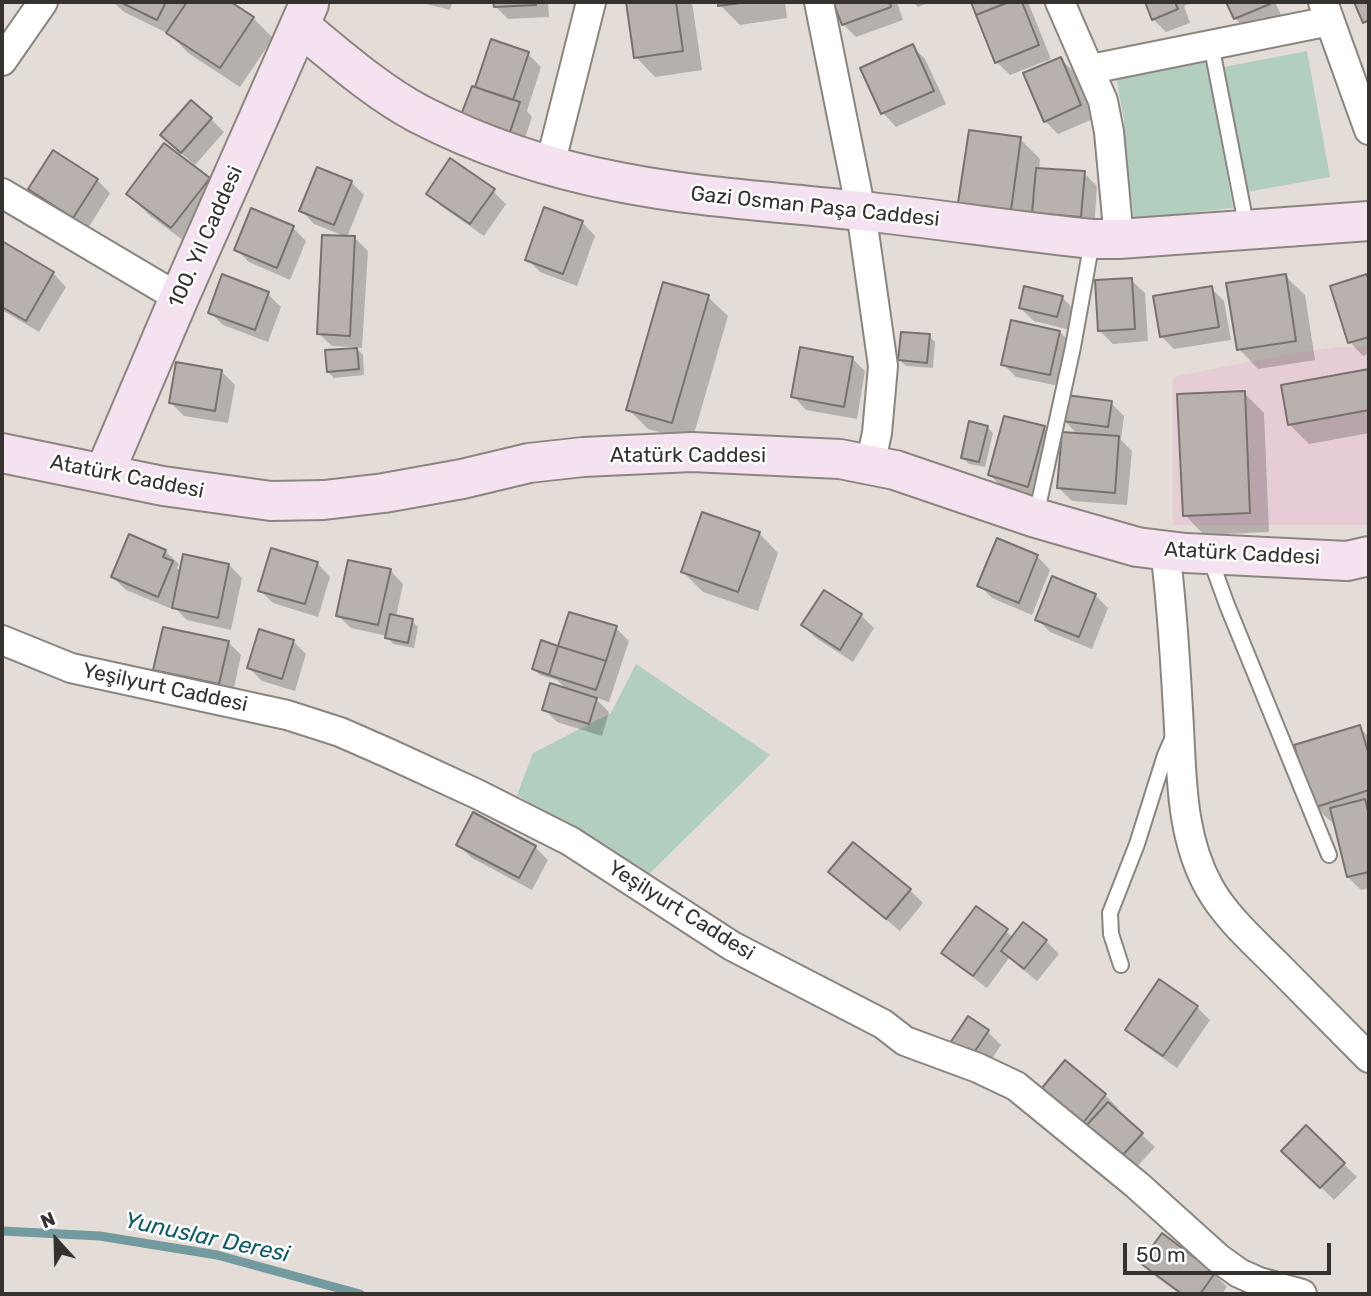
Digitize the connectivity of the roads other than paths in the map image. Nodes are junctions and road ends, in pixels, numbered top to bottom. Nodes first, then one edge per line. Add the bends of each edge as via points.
1 (43, 2) edge
2 (591, 2) edge
3 (819, 2) edge
4 (1060, 2) edge
5 (303, 11) edge
6 (1327, 12) edge
7 (1211, 44) junction
8 (2, 61) edge
9 (1091, 69) junction
10 (1369, 130) edge
11 (550, 165) junction
12 (2, 193) edge
13 (862, 211) junction
14 (1369, 221) edge
15 (1247, 230) junction
16 (1106, 239) junction
17 (179, 298) junction
18 (2, 453) edge
19 (870, 465) junction
20 (104, 474) junction
21 (1036, 518) junction
22 (1165, 550) junction
23 (1208, 553) junction
24 (1369, 556) edge
25 (2, 640) edge
26 (1179, 724) junction
27 (1329, 855) dead end
28 (1121, 965) dead end
29 (1369, 1058) edge
30 (1302, 1294) edge

1 - 8 street
2 - 11 street
3 - 13 street
4 - 9 street
5 - 11 street, Gazi Osman Paşa Caddesi via 387,94 457,132
5 - 17 street, 100. Yıl Caddesi
6 - 7 street
6 - 10 street
7 - 9 street
7 - 15 lane
9 - 16 street via 1107,117
11 - 13 street, Gazi Osman Paşa Caddesi via 659,189
12 - 17 street
13 - 16 street, Gazi Osman Paşa Caddesi
13 - 19 street via 883,366
14 - 15 street, Gazi Osman Paşa Caddesi
15 - 16 street, Gazi Osman Paşa Caddesi
16 - 21 lane via 1073,347
17 - 20 street, 100. Yıl Caddesi
18 - 20 street, Atatürk Caddesi
19 - 20 street, Atatürk Caddesi via 840,459 632,453 529,463 384,493 271,501
19 - 21 street, Atatürk Caddesi
21 - 22 street, Atatürk Caddesi via 1137,547
22 - 23 street, Atatürk Caddesi
22 - 26 street
23 - 24 street, Atatürk Caddesi via 1346,561
23 - 27 lane
25 - 30 street, Yeşilyurt Caddesi via 71,668 317,724 477,794 570,841 732,946 883,1024 905,1041 1016,1086 1138,1185 1218,1258 1249,1278
26 - 28 lane via 1110,913
26 - 29 street via 1188,834 1210,888 1248,936

